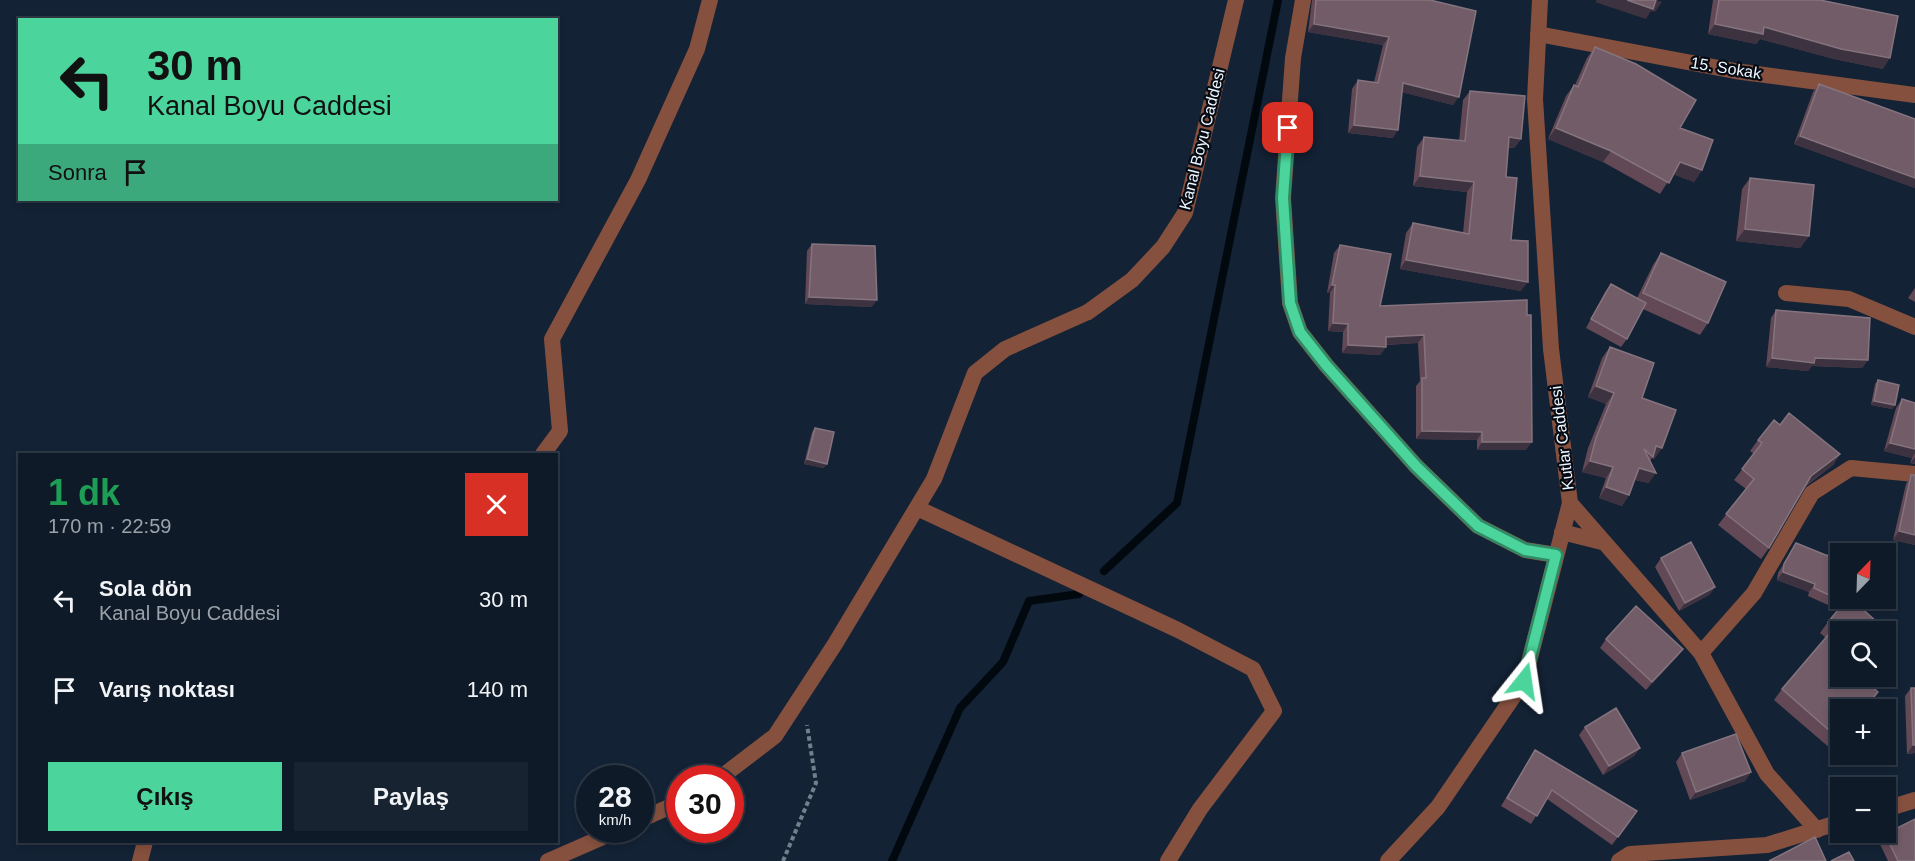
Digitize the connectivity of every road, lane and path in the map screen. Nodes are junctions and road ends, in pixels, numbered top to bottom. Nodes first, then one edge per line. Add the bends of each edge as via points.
1 (710, 0) edge
2 (1236, 0) edge
3 (1303, 0) edge
4 (1540, 0) edge
5 (1539, 34) junction
6 (1915, 95) edge
7 (1786, 293) dead end
8 (1915, 327) edge
9 (544, 453) edge
10 (1915, 474) edge
11 (1570, 503) junction
12 (917, 508) junction
13 (1563, 531) junction
14 (1602, 542) junction
15 (1556, 555) junction
16 (1701, 653) junction
17 (809, 716) dead end
18 (737, 765) edge
19 (1915, 800) edge
20 (1896, 805) edge
21 (1830, 825) edge
22 (1817, 830) junction
23 (145, 843) edge
24 (589, 843) edge
25 (140, 861) edge
26 (548, 861) edge
27 (783, 861) edge
28 (1168, 861) edge
29 (1388, 861) edge
30 (1619, 861) edge

1 - 9 street via 697,49 638,180 552,339 560,431
2 - 12 street, Kanal Boyu Caddesi via 1185,213 1163,248 1132,280 1088,312 1005,349 975,372 934,479
3 - 15 street via 1293,58 1283,198 1290,303 1300,332 1416,466 1478,526 1525,550
4 - 5 street, Kutlar Caddesi
5 - 6 street, 15. Sokak via 1735,71
5 - 11 street, Kutlar Caddesi via 1535,99 1550,338
7 - 8 street via 1849,298
10 - 16 street via 1851,468 1812,493 1754,594
11 - 13 street, Kutlar Caddesi
11 - 14 street
12 - 18 street, Kanal Boyu Caddesi via 836,644 775,736
12 - 28 street via 1253,669 1274,711 1200,809
13 - 14 street
13 - 15 street, Kutlar Caddesi
14 - 16 street
15 - 29 street, Kutlar Caddesi via 1524,681 1438,807
16 - 22 street via 1767,774
17 - 27 path via 807,727 816,783
19 - 20 street
21 - 22 street
22 - 30 street via 1767,845 1630,854
23 - 25 street
24 - 26 street

